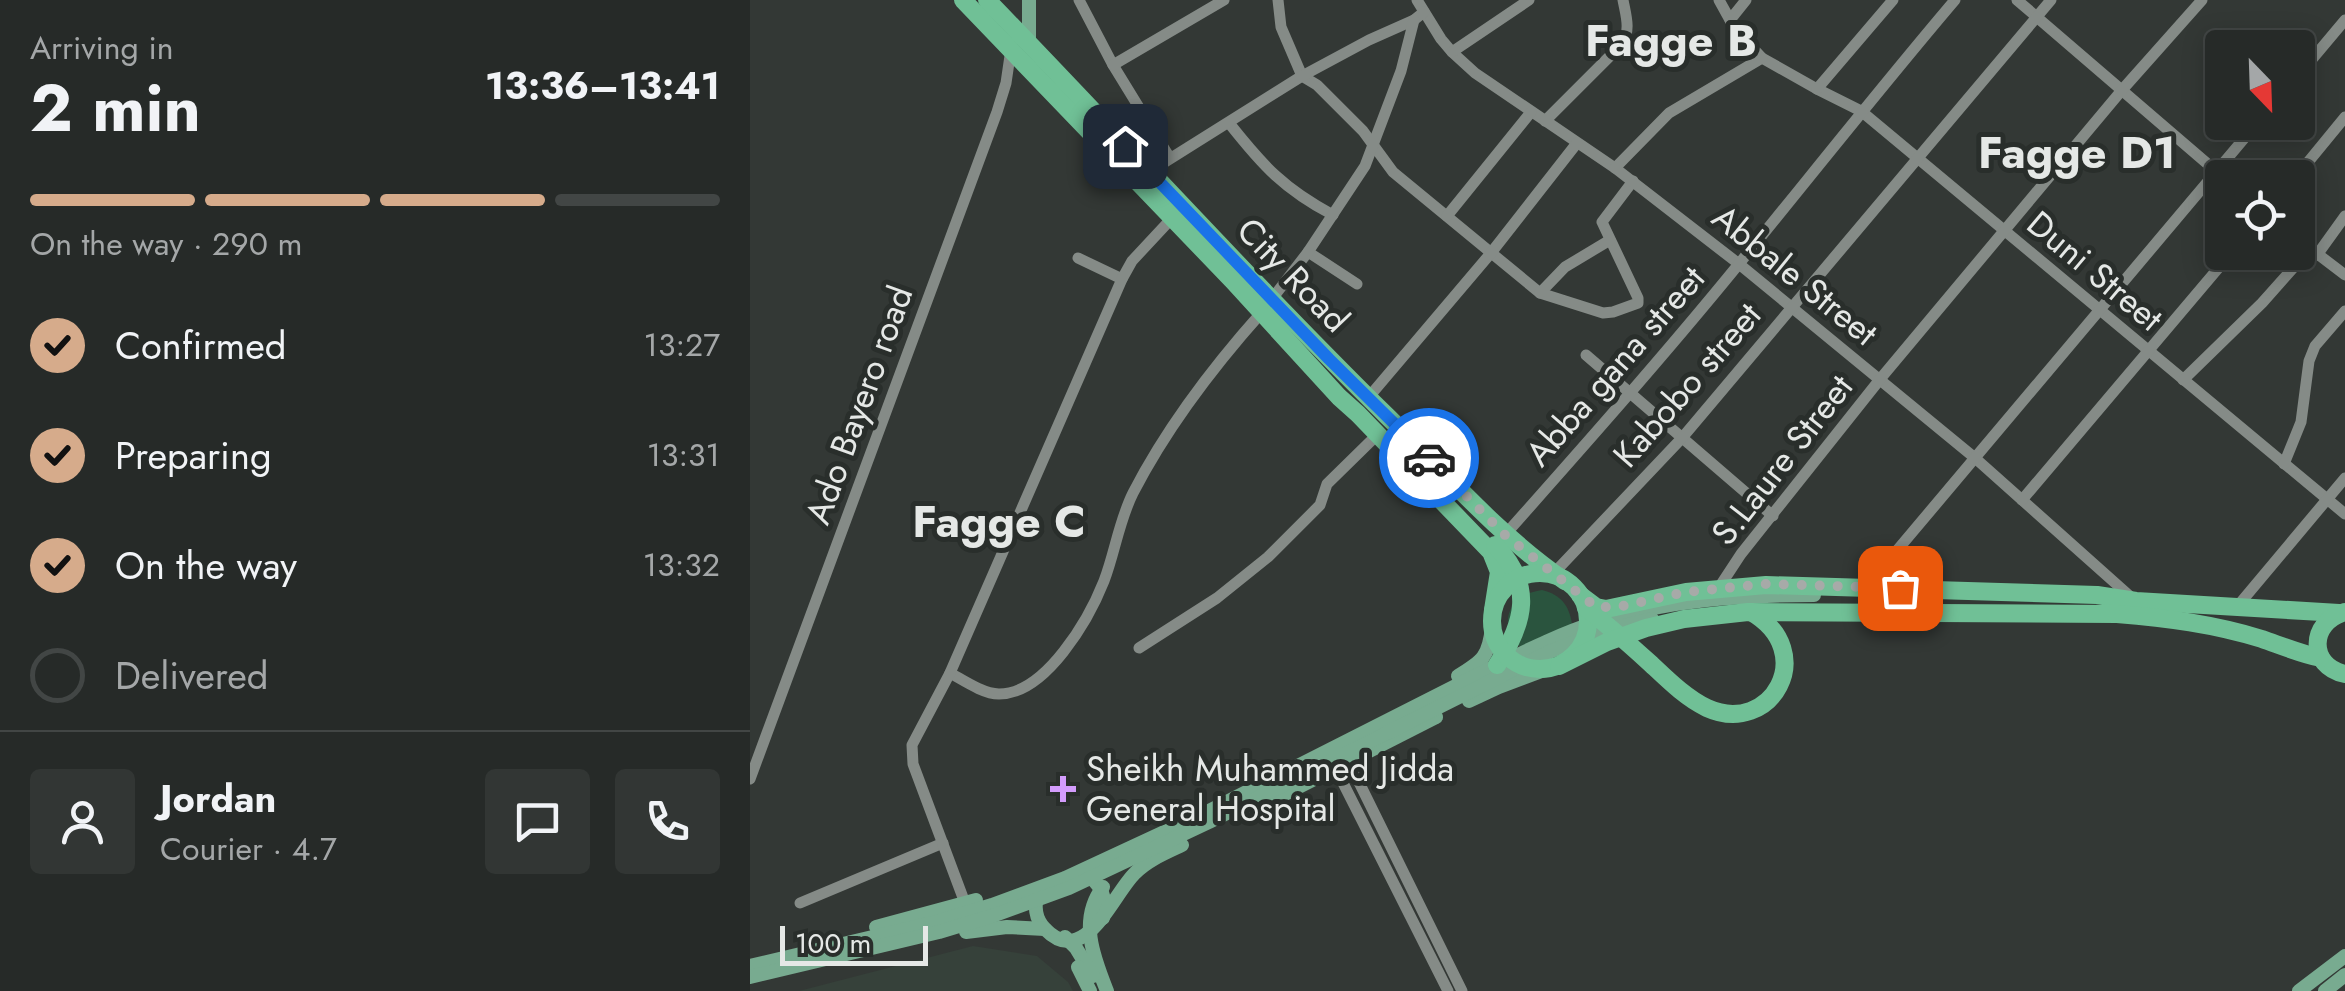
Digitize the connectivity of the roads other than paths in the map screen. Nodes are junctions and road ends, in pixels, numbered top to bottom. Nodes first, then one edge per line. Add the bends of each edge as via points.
1 (962, 0) edge
2 (1030, 0) edge
3 (1079, 0) edge
4 (1224, 0) edge
5 (1278, 0) edge
6 (1418, 0) edge
7 (1528, 0) edge
8 (1623, 0) edge
9 (1719, 0) edge
10 (1746, 0) edge
11 (1893, 0) edge
12 (1955, 0) edge
13 (2017, 0) edge
14 (2051, 0) edge
15 (2202, 0) edge
16 (994, 3) edge
17 (1419, 16) junction
18 (2037, 17) junction
19 (1730, 20) junction
20 (2345, 20) edge
21 (1020, 45) junction
22 (1452, 52) junction
23 (2315, 56) edge
24 (1762, 58) junction
25 (1114, 65) junction
26 (1302, 76) junction
27 (1816, 89) junction
28 (2122, 90) junction
29 (1861, 110) junction
30 (1531, 112) junction
31 (2345, 117) edge
32 (1546, 121) junction
33 (1229, 123) junction
34 (1577, 143) junction
35 (1372, 146) junction
36 (1170, 158) junction
37 (1920, 158) junction
38 (2310, 160) edge
39 (2205, 161) edge
40 (1615, 168) junction
41 (1149, 172) junction
42 (1633, 182) junction
43 (2205, 191) edge
44 (1333, 215) junction
45 (1447, 216) junction
46 (2345, 216) edge
47 (1173, 218) junction
48 (2004, 231) junction
49 (1610, 240) junction
50 (2315, 251) edge
51 (1308, 252) junction
52 (1491, 253) junction
53 (2315, 253) edge
54 (1078, 258) dead end
55 (1739, 264) junction
56 (2217, 270) edge
57 (2296, 270) edge
58 (2345, 275) edge
59 (1122, 279) junction
60 (1356, 284) dead end
61 (1540, 293) junction
62 (1267, 306) junction
63 (1791, 306) junction
64 (2100, 311) junction
65 (2345, 311) edge
66 (2148, 351) junction
67 (1586, 355) dead end
68 (1881, 378) junction
69 (2183, 380) junction
70 (1631, 393) junction
71 (1363, 406) junction
72 (1377, 430) junction
73 (1682, 438) junction
74 (1976, 458) junction
75 (2284, 464) junction
76 (2345, 478) edge
77 (2022, 500) junction
78 (2326, 500) junction
79 (2345, 514) edge
80 (1774, 516) junction
81 (1505, 535) junction
82 (1490, 552) junction
83 (1560, 577) junction
84 (1867, 586) junction
85 (1718, 589) junction
86 (2029, 593) junction
87 (1583, 601) junction
88 (2136, 601) junction
89 (1980, 602) junction
90 (1744, 607) junction
91 (2236, 608) junction
92 (2342, 612) edge
93 (2032, 613) junction
94 (1492, 618) junction
95 (1621, 636) junction
96 (1139, 648) dead end
97 (2321, 658) junction
98 (1500, 660) junction
99 (1553, 667) junction
100 (950, 673) junction
101 (2342, 675) edge
102 (755, 752) edge
103 (1342, 766) junction
104 (750, 779) edge
105 (944, 843) junction
106 (1127, 861) junction
107 (1061, 871) junction
108 (1044, 880) junction
109 (800, 903) dead end
110 (965, 903) junction
111 (995, 915) junction
112 (1100, 922) junction
113 (1045, 928) junction
114 (1064, 939) junction
115 (2345, 956) edge
116 (750, 958) edge
117 (750, 966) edge
118 (2345, 975) edge
119 (750, 980) edge
120 (1090, 991) edge
121 (1099, 991) edge
122 (1108, 991) edge
123 (1116, 991) edge
124 (1448, 991) edge
125 (1462, 991) edge
126 (2298, 991) edge
127 (2324, 991) edge

1 - 21 highway, City Road
2 - 21 main road
3 - 25 street
4 - 25 street
5 - 26 street
6 - 17 street, Abbale Street
7 - 22 street
8 - 32 street via 1628,25 1622,44
9 - 19 street, Duni Street
10 - 19 street
11 - 27 street
12 - 29 street, Abba gana street
13 - 18 street
14 - 18 street, Kabobo street
15 - 28 street, S.Laure Street
16 - 21 highway, City Road
17 - 22 street, Abbale Street
17 - 26 street
17 - 35 street
18 - 28 street
18 - 37 street, Kabobo street
19 - 24 street, Duni Street
20 - 23 street
21 - 41 highway, City Road
21 - 47 highway, City Road
21 - 102 street, Ado Bayero road
22 - 30 street, Abbale Street
24 - 27 street, Duni Street
24 - 40 street via 1669,113
25 - 36 street
26 - 33 street
26 - 35 street
27 - 29 street, Duni Street
28 - 39 street
28 - 48 street, S.Laure Street
29 - 37 street, Duni Street
29 - 55 street, Abba gana street
30 - 32 street, Abbale Street
30 - 45 street
31 - 38 street
32 - 34 street, Abbale Street
33 - 36 street
33 - 44 street via 1270,171
34 - 40 street, Abbale Street
34 - 52 street
35 - 44 street
35 - 45 street
36 - 41 street
37 - 48 street, Duni Street
37 - 63 street, Kabobo street
40 - 42 street, Abbale Street
41 - 62 highway, City Road
42 - 49 street via 1603,219
42 - 55 street, Abbale Street
43 - 64 street
44 - 51 street
45 - 52 street
46 - 50 street
47 - 59 street
47 - 62 highway, City Road
48 - 64 street, Duni Street
48 - 68 street, S.Laure Street
49 - 61 street via 1566,267
49 - 61 street via 1638,298 1635,306 1603,313
51 - 60 street
51 - 62 street
52 - 61 street
52 - 71 street
53 - 58 street
54 - 59 street
55 - 63 street, Abbale Street
55 - 70 street, Abba gana street
56 - 66 street
57 - 69 street
59 - 100 street
62 - 71 highway, City Road
62 - 100 street via 1203,380 1134,491 1104,580 1060,655 1017,690 997,694
63 - 68 street, Abbale Street
63 - 73 street, Kabobo street
64 - 66 street, Duni Street
64 - 74 street
65 - 75 street via 2315,346 2301,422
66 - 69 street, Duni Street
66 - 77 street
67 - 70 street
68 - 74 street, Abbale Street
68 - 80 street, S.Laure Street
69 - 75 street, Duni Street
70 - 73 street
70 - 81 street, Abba gana street
71 - 72 highway, City Road
71 - 81 highway, City Road
72 - 82 highway, City Road
72 - 96 street via 1327,484 1320,505 1268,557
72 - 98 highway via 1510,562 1523,602
73 - 80 street
73 - 83 street, Kabobo street
74 - 77 street, Abbale Street
74 - 84 street
75 - 78 street, Duni Street
76 - 78 street
77 - 88 street, Abbale Street
78 - 79 street, Duni Street
78 - 91 street
80 - 85 street, S.Laure Street
81 - 82 street, Abba gana street
81 - 83 highway, City Road
82 - 94 highway via 1499,572
83 - 87 highway
83 - 94 highway via 1522,577 1499,596
84 - 85 highway
84 - 86 highway
85 - 87 highway via 1606,609
86 - 88 highway
86 - 89 main road
87 - 95 highway
87 - 99 highway via 1586,635 1571,658
88 - 91 highway
89 - 90 main road
89 - 93 main road
89 - 98 main road via 1770,595 1682,603 1597,622
90 - 95 highway via 1771,626 1785,653 1782,681 1752,710 1707,708
90 - 106 main road via 1643,620 1549,652
91 - 92 highway
92 - 97 highway via 2322,626
93 - 95 highway via 1748,612 1684,619
93 - 97 highway via 2182,619
94 - 99 highway via 1498,645 1510,660 1528,668
94 - 107 main road via 1486,656 1463,673
95 - 99 highway
97 - 101 highway
98 - 117 main road via 1065,878 936,922
99 - 103 main road via 1499,686
100 - 105 street via 911,755
102 - 104 street, Ado Bayero road
103 - 112 main road via 1145,864
103 - 124 street
103 - 125 street
105 - 109 street
105 - 110 street
106 - 111 main road
106 - 122 main road via 1098,894 1089,926
107 - 108 main road
107 - 112 main road via 1097,881 1106,905
108 - 110 main road
108 - 113 main road via 1036,910
110 - 116 main road
111 - 119 main road
111 - 121 main road via 1026,917 1059,932 1076,948
112 - 114 main road via 1080,938
112 - 123 main road
113 - 114 main road
113 - 119 main road via 966,932
114 - 120 main road
115 - 126 main road
118 - 127 main road

